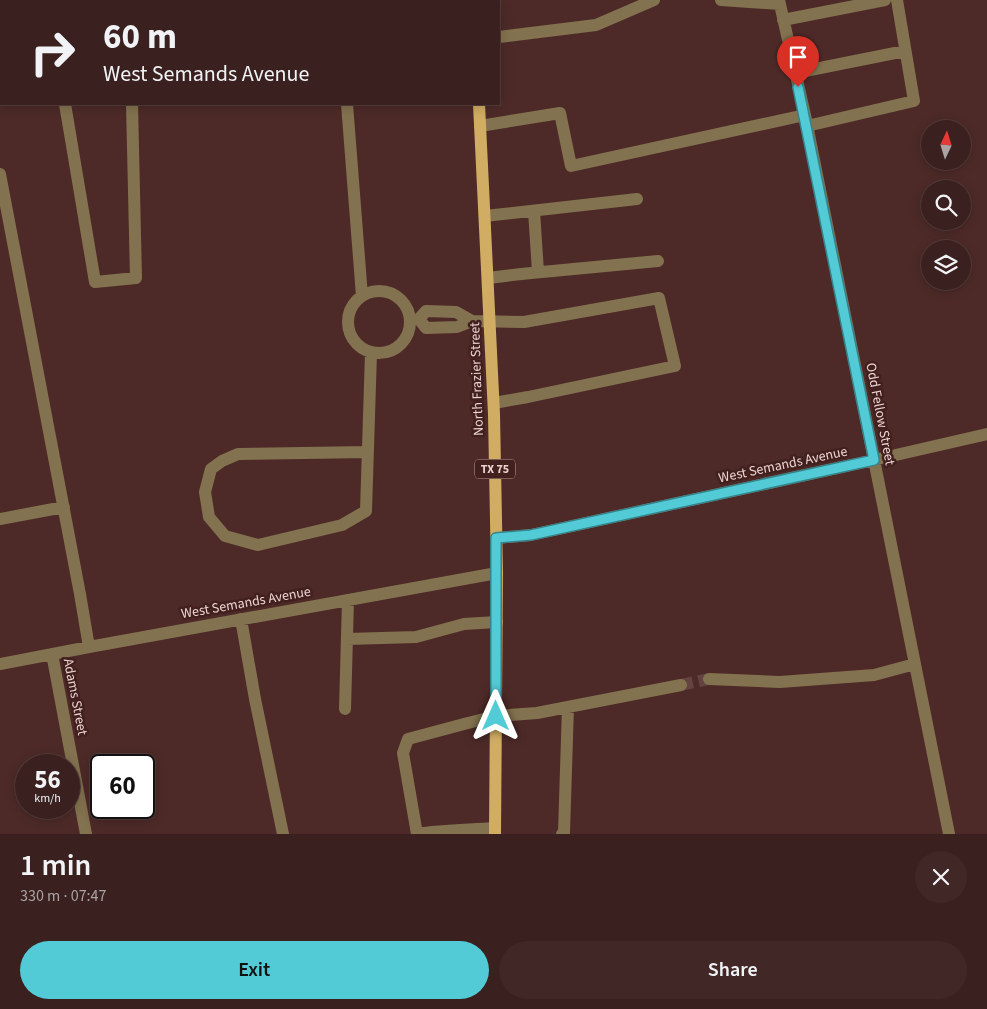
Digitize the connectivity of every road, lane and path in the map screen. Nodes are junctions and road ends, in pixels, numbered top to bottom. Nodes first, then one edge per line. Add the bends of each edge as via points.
1 (654, 0) edge
2 (721, 0) edge
3 (885, 0) edge
4 (897, 0) edge
5 (779, 2) edge
6 (784, 20) junction
7 (500, 37) edge
8 (905, 51) junction
9 (795, 73) junction
10 (65, 105) edge
11 (132, 105) edge
12 (347, 105) edge
13 (479, 105) edge
14 (806, 120) junction
15 (480, 126) junction
16 (0, 174) edge
17 (637, 199) dead end
18 (534, 211) junction
19 (484, 216) junction
20 (6, 235) edge
21 (658, 261) dead end
22 (538, 272) junction
23 (488, 278) junction
24 (362, 296) junction
25 (414, 319) junction
26 (490, 322) junction
27 (372, 353) junction
28 (494, 403) junction
29 (987, 434) edge
30 (368, 452) junction
31 (874, 460) junction
32 (64, 506) junction
33 (0, 519) edge
34 (496, 538) junction
35 (497, 573) junction
36 (348, 600) junction
37 (241, 619) junction
38 (497, 622) junction
39 (347, 639) junction
40 (89, 646) junction
41 (52, 654) junction
42 (0, 664) edge
43 (915, 664) junction
44 (709, 679) tunnel mouth
45 (681, 685) tunnel mouth
46 (568, 707) junction
47 (345, 709) dead end
48 (496, 716) junction
49 (495, 831) edge
50 (86, 834) edge
51 (283, 834) edge
52 (417, 834) edge
53 (562, 834) edge
54 (949, 834) edge

1 - 7 street via 596,25
2 - 5 street
3 - 6 street
4 - 8 street
5 - 6 street, Odd Fellow Street
6 - 9 street, Odd Fellow Street
8 - 9 street
8 - 14 street via 914,101
9 - 14 street, Odd Fellow Street
10 - 11 street via 96,282 136,278
12 - 24 street
13 - 15 main road, North Frazier Street / TX 75
14 - 15 street via 571,166 560,113
14 - 31 street, Odd Fellow Street
15 - 19 main road, North Frazier Street / TX 75
16 - 20 street
17 - 18 street
18 - 19 street
18 - 22 street
19 - 23 main road, North Frazier Street / TX 75
20 - 32 street
21 - 22 street
22 - 23 street
23 - 26 main road, North Frazier Street / TX 75
24 - 25 street via 382,291 392,294 401,300
24 - 27 street via 349,313 347,324 355,342
25 - 26 street via 426,311 456,312 472,321
25 - 27 street via 400,346 382,354
26 - 28 main road, North Frazier Street / TX 75
26 - 28 street via 524,322 659,298 675,366
27 - 30 street
28 - 34 main road, North Frazier Street / TX 75
29 - 31 street, West Semands Avenue
30 - 30 street via 366,511 342,525 258,545 225,536 209,517 205,492 211,469 238,454
31 - 34 street, West Semands Avenue via 531,535
31 - 43 street, Odd Fellow Street
32 - 33 street
32 - 40 street
34 - 35 main road, North Frazier Street / TX 75
35 - 36 street, West Semands Avenue
35 - 38 main road, North Frazier Street / TX 75
36 - 37 street, West Semands Avenue
36 - 39 street
37 - 40 street, West Semands Avenue
37 - 51 street
38 - 39 street via 464,624 416,637
38 - 48 main road, North Frazier Street / TX 75
39 - 47 street
40 - 41 street, West Semands Avenue
41 - 42 street, West Semands Avenue
41 - 50 street, Adams Street
43 - 44 street via 874,675 780,682
43 - 54 street, Odd Fellow Street
45 - 46 street
46 - 48 street
46 - 53 street
48 - 49 main road, North Frazier Street / TX 75
48 - 52 street via 408,740 403,753
49 - 52 street via 439,830

